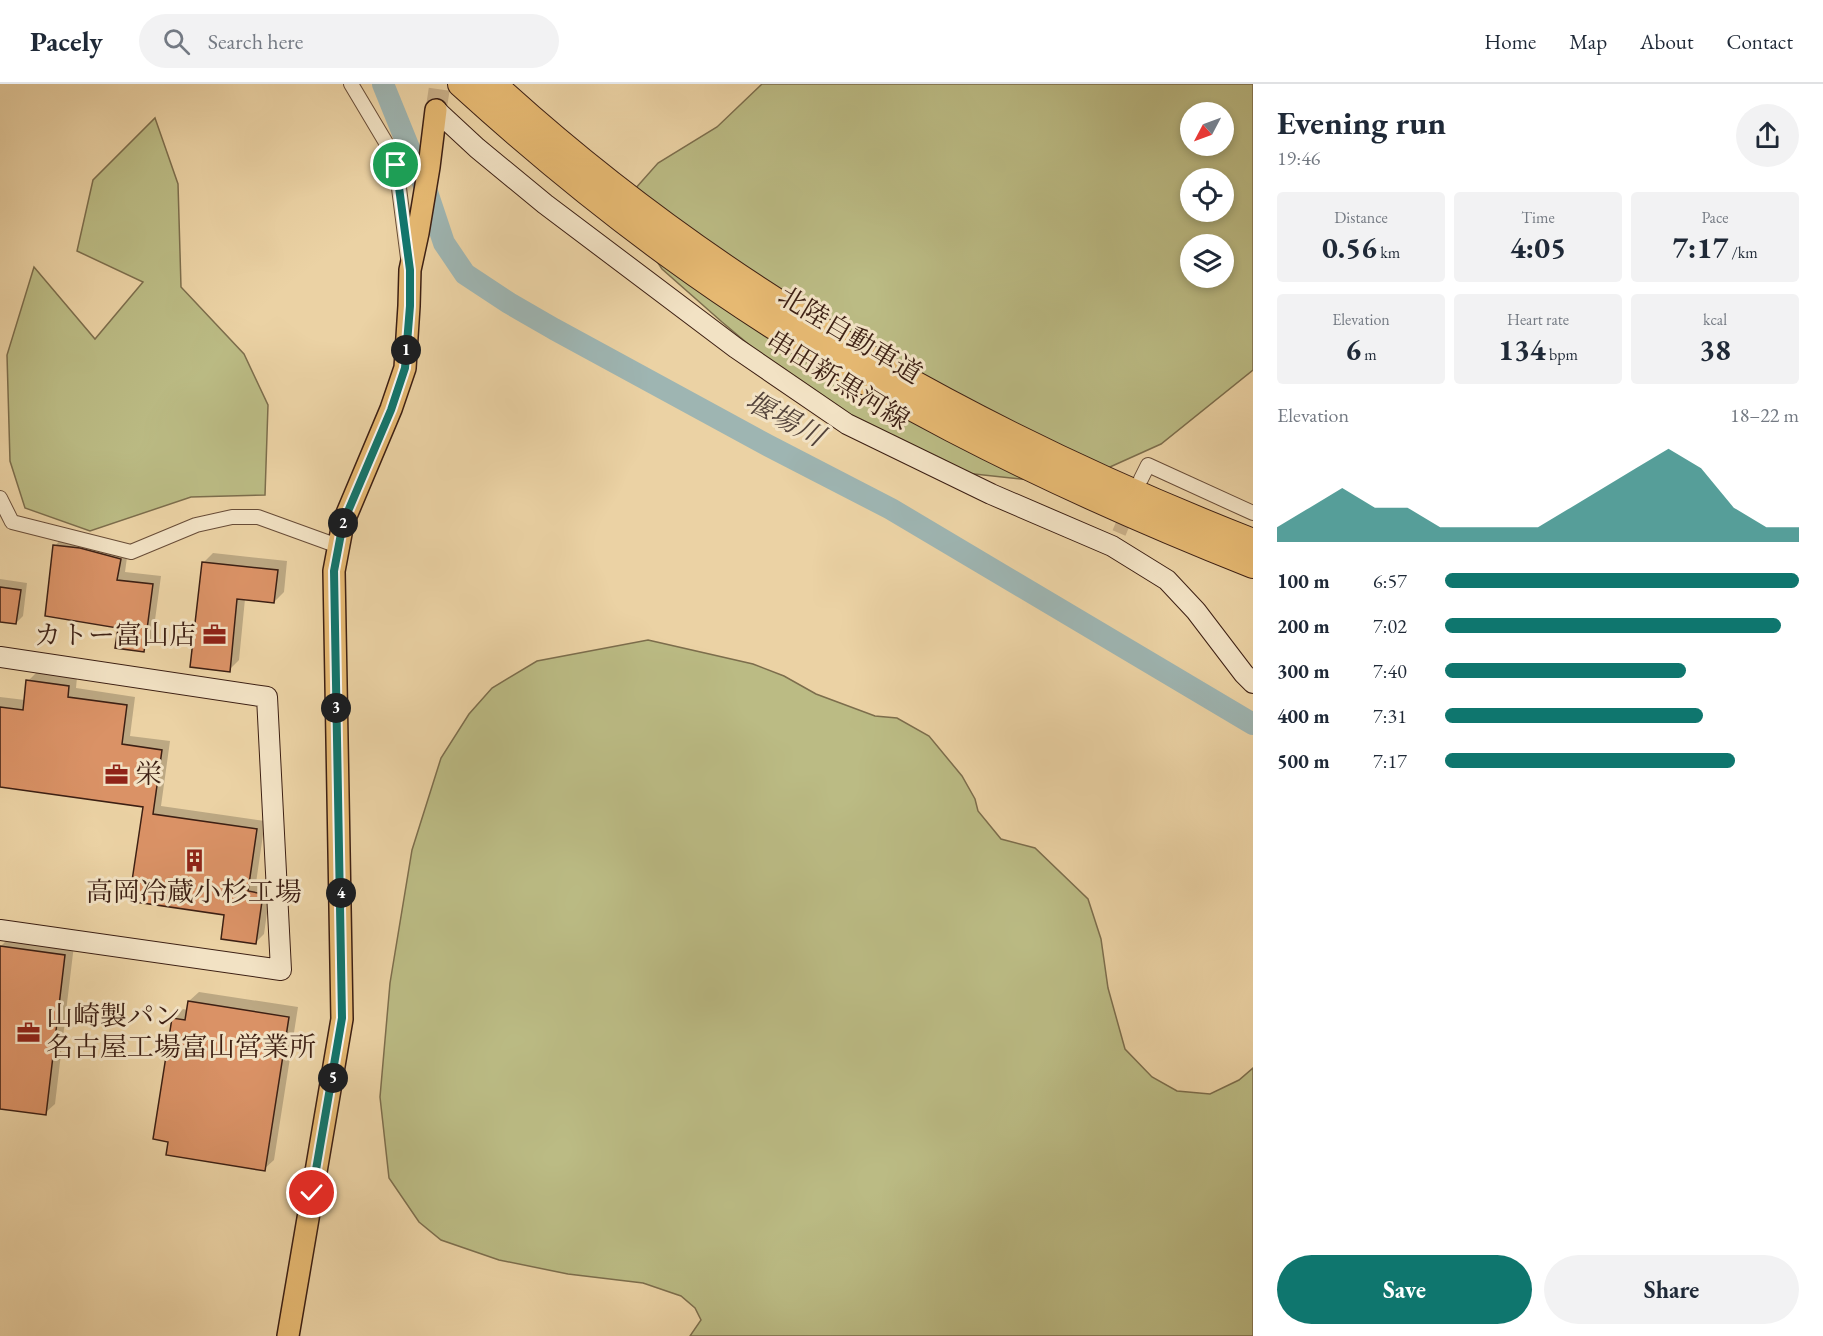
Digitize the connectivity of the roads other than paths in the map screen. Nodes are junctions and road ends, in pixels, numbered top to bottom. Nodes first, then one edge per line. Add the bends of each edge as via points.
1 (351, 84) edge
2 (461, 84) edge
3 (493, 84) edge
4 (436, 110) joint
5 (410, 270) junction
6 (1142, 479) dead end
7 (0, 498) edge
8 (1253, 513) edge
9 (1253, 542) edge
10 (338, 546) junction
11 (1253, 565) edge
12 (0, 657) edge
13 (1253, 683) edge
14 (0, 930) edge
15 (288, 1336) edge

1 - 5 street via 396,165
2 - 11 highway, 北陸自動車道 via 612,212 800,342 1010,458 1154,525
3 - 9 highway, 北陸自動車道 via 562,145 682,238 829,334 1019,438
4 - 5 main road
4 - 13 main road, 串田新黒河線 via 545,204 736,348 847,424 991,494 1116,540 1167,580
5 - 10 main road via 405,368 343,523
6 - 8 street via 1148,465
7 - 10 street via 12,522 131,552 196,525 232,517 258,517
10 - 15 main road via 333,587 342,1018
12 - 14 main road via 267,697 281,970

